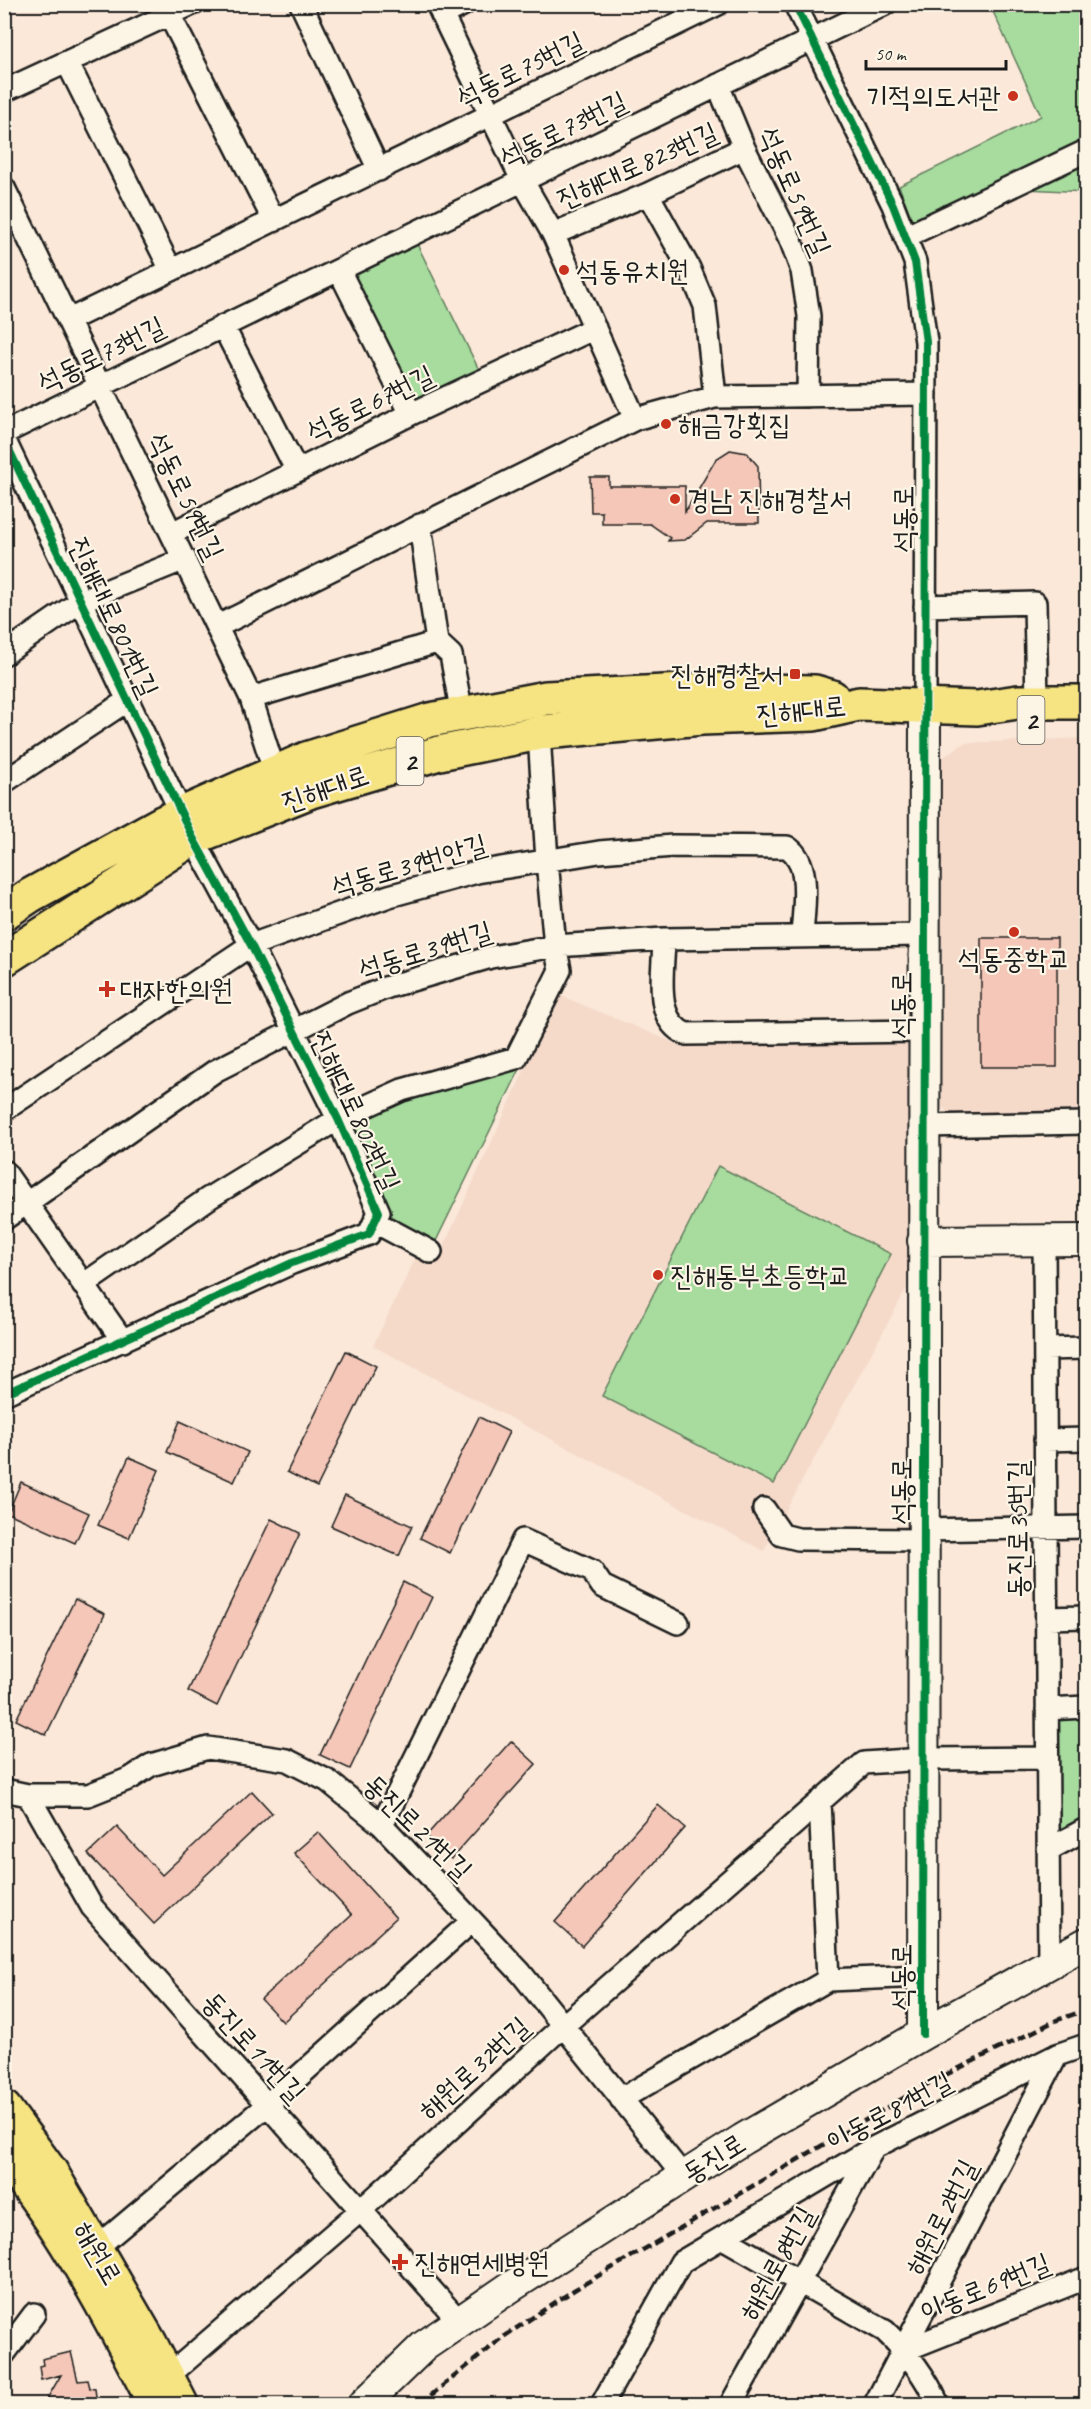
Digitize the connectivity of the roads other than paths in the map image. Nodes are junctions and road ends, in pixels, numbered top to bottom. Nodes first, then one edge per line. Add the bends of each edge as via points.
1 (192, 4) edge
2 (301, 4) edge
3 (464, 4) edge
4 (718, 4) edge
5 (795, 4) edge
6 (885, 4) edge
7 (166, 10) edge
8 (439, 10) edge
9 (812, 39) junction
10 (67, 62) junction
11 (718, 85) junction
12 (4, 91) edge
13 (492, 114) junction
14 (744, 148) junction
15 (1086, 151) edge
16 (379, 170) junction
17 (522, 180) junction
18 (4, 188) edge
19 (648, 194) junction
20 (274, 220) junction
21 (554, 234) junction
22 (905, 237) junction
23 (171, 270) junction
24 (339, 270) junction
25 (69, 320) junction
26 (223, 326) junction
27 (595, 328) junction
28 (101, 386) junction
29 (926, 394) junction
30 (808, 396) junction
31 (715, 397) junction
32 (411, 414) junction
33 (635, 418) junction
34 (4, 433) edge
35 (4, 439) edge
36 (297, 471) junction
37 (420, 525) junction
38 (172, 533) junction
39 (185, 559) junction
40 (81, 602) junction
41 (925, 606) junction
42 (218, 626) junction
43 (437, 642) junction
44 (4, 654) edge
45 (251, 698) junction
46 (128, 700) junction
47 (1037, 702) junction
48 (1086, 702) edge
49 (859, 704) junction
50 (925, 706) junction
51 (977, 708) junction
52 (462, 714) junction
53 (1086, 719) edge
54 (539, 734) junction
55 (275, 772) junction
56 (4, 782) edge
57 (188, 826) junction
58 (546, 861) junction
59 (4, 913) edge
60 (924, 936) junction
61 (802, 937) junction
62 (664, 939) junction
63 (251, 945) junction
64 (555, 946) junction
65 (4, 959) edge
66 (294, 1031) junction
67 (923, 1031) junction
68 (4, 1110) edge
69 (338, 1119) junction
70 (1086, 1123) edge
71 (923, 1126) junction
72 (4, 1171) edge
73 (26, 1204) junction
74 (4, 1219) edge
75 (375, 1222) junction
76 (1044, 1240) junction
77 (1086, 1240) edge
78 (923, 1241) junction
79 (431, 1252) dead end
80 (83, 1285) junction
81 (123, 1341) junction
82 (1086, 1348) edge
83 (1045, 1349) junction
84 (4, 1394) edge
85 (1086, 1439) edge
86 (1045, 1440) junction
87 (764, 1509) dead end
88 (1086, 1527) edge
89 (1046, 1528) junction
90 (923, 1535) junction
91 (1086, 1617) edge
92 (1047, 1618) junction
93 (678, 1623) dead end
94 (1086, 1707) edge
95 (1047, 1708) junction
96 (1047, 1758) junction
97 (923, 1759) junction
98 (4, 1790) edge
99 (28, 1796) junction
100 (820, 1801) junction
101 (382, 1825) junction
102 (1086, 1830) edge
103 (1048, 1850) junction
104 (472, 1921) junction
105 (1086, 1943) edge
106 (1049, 1965) junction
107 (923, 1976) junction
108 (828, 1980) junction
109 (562, 2026) junction
110 (923, 2034) junction
111 (1086, 2045) edge
112 (1057, 2055) junction
113 (621, 2099) junction
114 (267, 2105) junction
115 (8, 2107) edge
116 (873, 2148) junction
117 (4, 2156) edge
118 (684, 2177) junction
119 (361, 2210) junction
120 (723, 2238) junction
121 (95, 2248) junction
122 (1086, 2278) edge
123 (799, 2282) junction
124 (34, 2313) dead end
125 (459, 2321) junction
126 (905, 2350) junction
127 (4, 2354) edge
128 (168, 2395) edge
129 (364, 2404) edge
130 (602, 2404) edge
131 (731, 2404) edge
132 (875, 2404) edge
133 (938, 2404) edge

1 - 7 street
2 - 16 street
3 - 8 street
4 - 13 street, 석동로75번길
5 - 9 street, 석동로
6 - 9 street, 석동로73번길
7 - 10 street
7 - 20 street
8 - 13 street, 진해대로823번길
9 - 11 street, 석동로73번길
9 - 22 street, 석동로
10 - 12 street
10 - 23 street
11 - 14 street, 석동로59번길
11 - 17 street, 석동로73번길
13 - 16 street, 석동로75번길
13 - 17 street, 진해대로823번길
14 - 19 street, 진해대로823번길
14 - 30 street, 석동로59번길 via 791,240 802,271 808,316
15 - 22 street
16 - 20 street, 석동로75번길
17 - 21 street, 진해대로823번길
17 - 24 street, 석동로73번길
18 - 25 street, 석동로59번길
19 - 21 street, 진해대로823번길
19 - 31 street via 690,268 705,306
20 - 23 street, 석동로75번길
21 - 27 street, 진해대로823번길
22 - 29 street, 석동로 via 921,295
23 - 25 street, 석동로75번길
24 - 26 street, 석동로73번길
24 - 32 street
25 - 28 street, 석동로59번길
26 - 28 street, 석동로73번길
26 - 36 street
27 - 32 street, 석동로67번길
27 - 33 street, 진해대로823번길
28 - 34 street, 석동로73번길
28 - 38 street, 석동로59번길
29 - 30 street
29 - 41 street, 석동로
30 - 31 street
31 - 33 street
32 - 36 street, 석동로67번길
33 - 37 street
35 - 40 street, 진해대로801번길
36 - 38 street, 석동로67번길
37 - 42 street
37 - 43 street
38 - 39 street, 석동로59번길
39 - 40 street
39 - 42 street, 석동로59번길
40 - 44 street
40 - 46 street, 진해대로801번길
41 - 47 street via 1035,603
41 - 50 street, 석동로
42 - 45 street, 석동로59번길
43 - 45 street
43 - 52 street via 451,655
45 - 55 street, 석동로59번길
46 - 56 street
46 - 57 street, 진해대로801번길
47 - 48 main road, 2
47 - 51 main road, 2
49 - 50 main road, 2
49 - 52 main road, 진해대로 / 2 via 815,692 704,690 546,698
49 - 54 main road, 진해대로 / 2 via 814,714 702,717
50 - 51 main road, 2
50 - 60 street, 석동로
51 - 53 main road, 2 via 1018,720
52 - 55 main road, 진해대로 / 2 via 430,720
54 - 57 main road, 진해대로 / 2 via 439,753
54 - 58 street
55 - 57 main road, 진해대로 / 2
57 - 59 main road, 진해대로 / 2 via 31,895
57 - 63 street, 진해대로802번길
57 - 65 main road, 진해대로 / 2
58 - 61 street, 석동로39번안길 via 673,846 787,847 797,853 803,871
58 - 63 street, 석동로39번안길 via 477,872 400,893
58 - 64 street
60 - 61 street, 석동로39번길
60 - 67 street, 석동로
61 - 62 street, 석동로39번길
62 - 64 street, 석동로39번길
62 - 67 street, 석동로 via 664,1012 675,1029 686,1034
63 - 66 street, 진해대로802번길
63 - 68 street, 석동로39번안길
64 - 66 street, 석동로39번길 via 491,957 388,987
64 - 69 street, 진해대로802번길 via 560,970 516,1058 402,1090
66 - 69 street, 진해대로802번길
66 - 73 street, 석동로39번길 via 215,1071
67 - 71 street, 석동로
69 - 75 street, 진해대로802번길 via 379,1212
69 - 80 street, 진해대로802번길 via 209,1198
70 - 71 street
71 - 78 street, 석동로
72 - 73 street
73 - 74 street, 석동로39번길
73 - 80 street
75 - 79 street
75 - 81 street, 진해대로802번길 via 369,1234 292,1263
76 - 77 street
76 - 78 street
76 - 83 street, 동진로35번길
78 - 90 street, 석동로
80 - 81 street
81 - 84 street, 진해대로802번길
82 - 83 street
83 - 86 street, 동진로35번길
85 - 86 street, 동진로35번길
86 - 89 street, 동진로35번길
87 - 90 street, 석동로 via 782,1535 798,1539
88 - 89 street
89 - 90 street
89 - 92 street, 동진로35번길
90 - 97 street, 석동로
91 - 92 street, 동진로35번길
92 - 95 street, 동진로35번길
93 - 101 street via 602,1586 592,1571 523,1540
94 - 95 street
95 - 96 street, 동진로35번길
96 - 97 street, 해원로32번길
96 - 103 street, 동진로35번길
97 - 100 street, 해원로32번길 via 864,1763
97 - 107 street, 석동로
98 - 99 street, 동진로21번길
99 - 101 street, 동진로21번길 via 88,1795 131,1778 151,1765 208,1748 287,1760 328,1781
99 - 114 street, 동진로11번길 via 92,1907
100 - 108 street
100 - 109 street, 해원로32번길
101 - 104 street, 동진로21번길
102 - 103 street
103 - 106 street, 동진로35번길
104 - 109 street, 동진로21번길 via 521,1973
104 - 114 street
105 - 106 street, 동진로
106 - 110 street, 동진로
107 - 108 street, 석동로
107 - 110 street, 석동로
108 - 113 street, 석동로
109 - 113 street, 동진로21번길
109 - 119 street, 해원로32번길
110 - 118 street, 동진로
111 - 112 street, 이동로81번길
112 - 116 street, 이동로81번길
112 - 126 street, 해원로2번길
113 - 118 street, 동진로21번길
114 - 119 street, 동진로11번길
114 - 121 street
115 - 121 main road, 해원로
116 - 120 street, 이동로81번길
116 - 123 street, 해원로8번길
117 - 128 main road via 34,2192 128,2352
118 - 125 street, 동진로
119 - 125 street, 동진로11번길
119 - 128 street, 해원로32번길
120 - 123 street
120 - 130 street, 이동로81번길 via 681,2262
121 - 128 main road, 해원로
122 - 126 street, 이동로69번길
123 - 126 street via 885,2331
123 - 131 street, 해원로8번길
124 - 127 street
125 - 129 street, 동진로 via 424,2346
126 - 132 street, 해원로2번길
126 - 133 street

